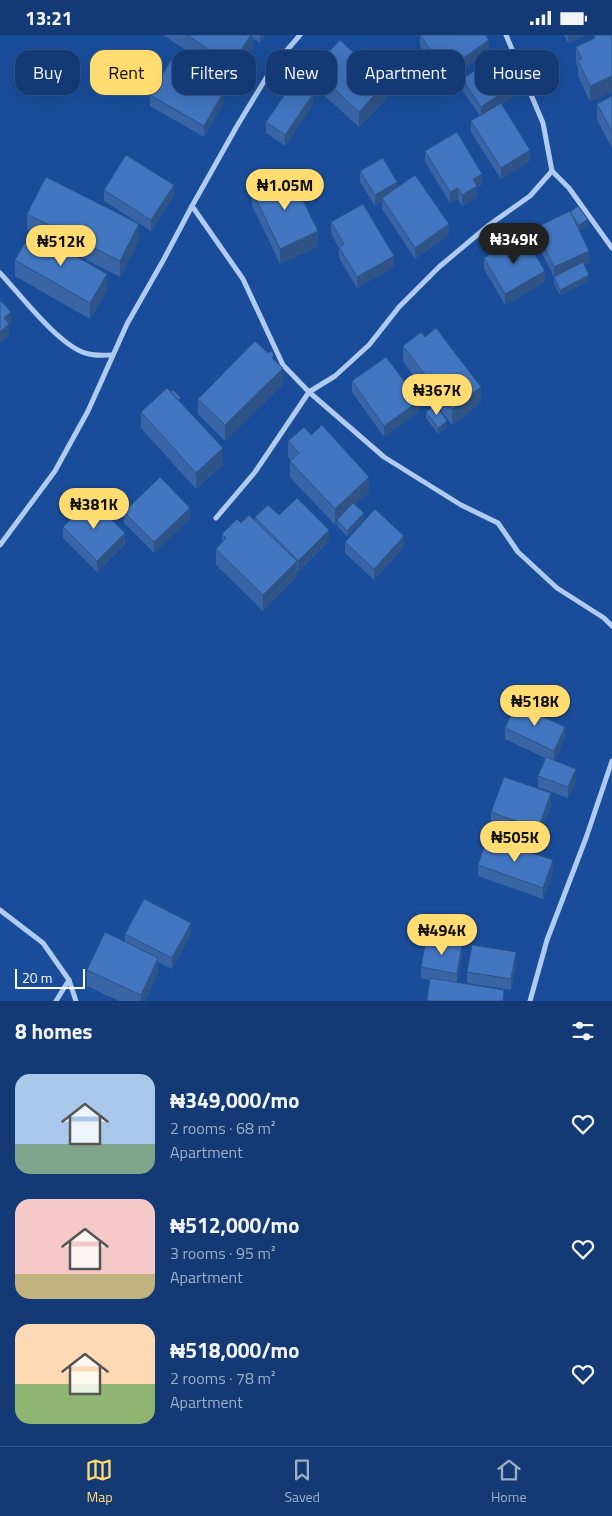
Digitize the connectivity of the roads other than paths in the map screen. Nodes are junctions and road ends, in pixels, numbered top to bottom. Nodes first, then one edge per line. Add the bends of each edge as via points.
1 (300, 35) edge
2 (506, 35) edge
3 (552, 171) junction
4 (192, 206) junction
5 (612, 248) edge
6 (0, 273) edge
7 (113, 355) junction
8 (309, 392) junction
9 (216, 518) dead end
10 (0, 545) edge
11 (612, 626) edge
12 (612, 761) edge
13 (0, 911) edge
14 (69, 980) junction
15 (56, 1001) edge
16 (76, 1001) edge
17 (530, 1001) edge

1 - 4 street via 274,65
2 - 3 street via 543,123
3 - 5 street via 569,188
3 - 8 street via 530,196 439,267 399,307 369,345 335,376
4 - 7 street
4 - 8 street via 243,279 283,365
6 - 7 street via 72,347 88,354
7 - 10 street via 88,411 55,471
8 - 9 street via 255,471
8 - 11 street via 384,457 461,505 498,523 518,552 557,588
12 - 17 street via 546,940
13 - 14 street via 43,943
14 - 15 street
14 - 16 street

